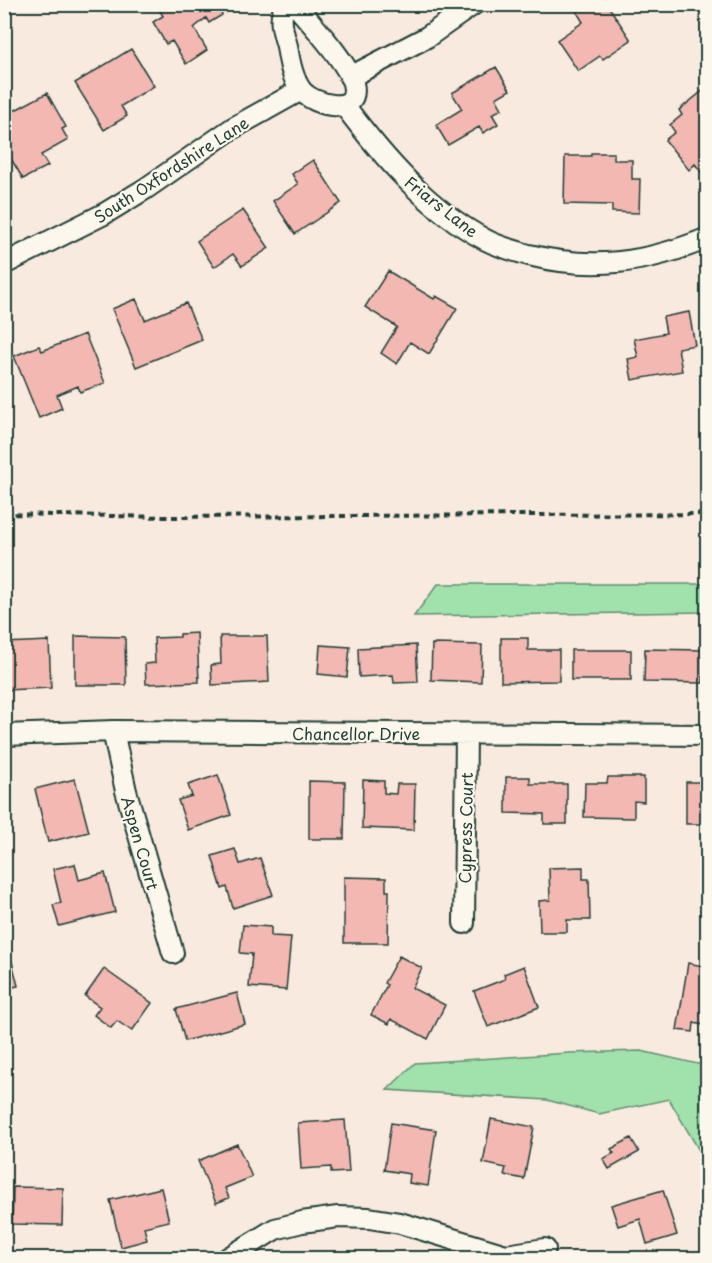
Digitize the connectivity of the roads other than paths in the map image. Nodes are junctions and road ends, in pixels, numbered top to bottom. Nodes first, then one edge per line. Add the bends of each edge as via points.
1 (474, 4) edge
2 (287, 5) edge
3 (350, 77) junction
4 (301, 90) junction
5 (344, 105) junction
6 (708, 238) edge
7 (5, 265) edge
8 (113, 731) junction
9 (466, 734) junction
10 (4, 735) edge
11 (708, 735) edge
12 (464, 923) dead end
13 (173, 953) dead end
14 (545, 1249) dead end
15 (228, 1258) edge

1 - 3 street via 427,37
2 - 3 street via 304,14
2 - 4 street via 281,20 289,59
3 - 5 street via 354,92
4 - 5 street via 311,99 337,107
4 - 7 street, South Oxfordshire Lane via 232,128 104,214
5 - 6 street, Friars Lane via 386,159 420,192 487,241 551,260 614,264 649,258
8 - 9 street, Chancellor Drive
8 - 10 street, Chancellor Drive
8 - 13 street, Aspen Court
9 - 11 street, Chancellor Drive
9 - 12 street, Cypress Court
14 - 15 street via 506,1255 400,1223 338,1217 275,1229

